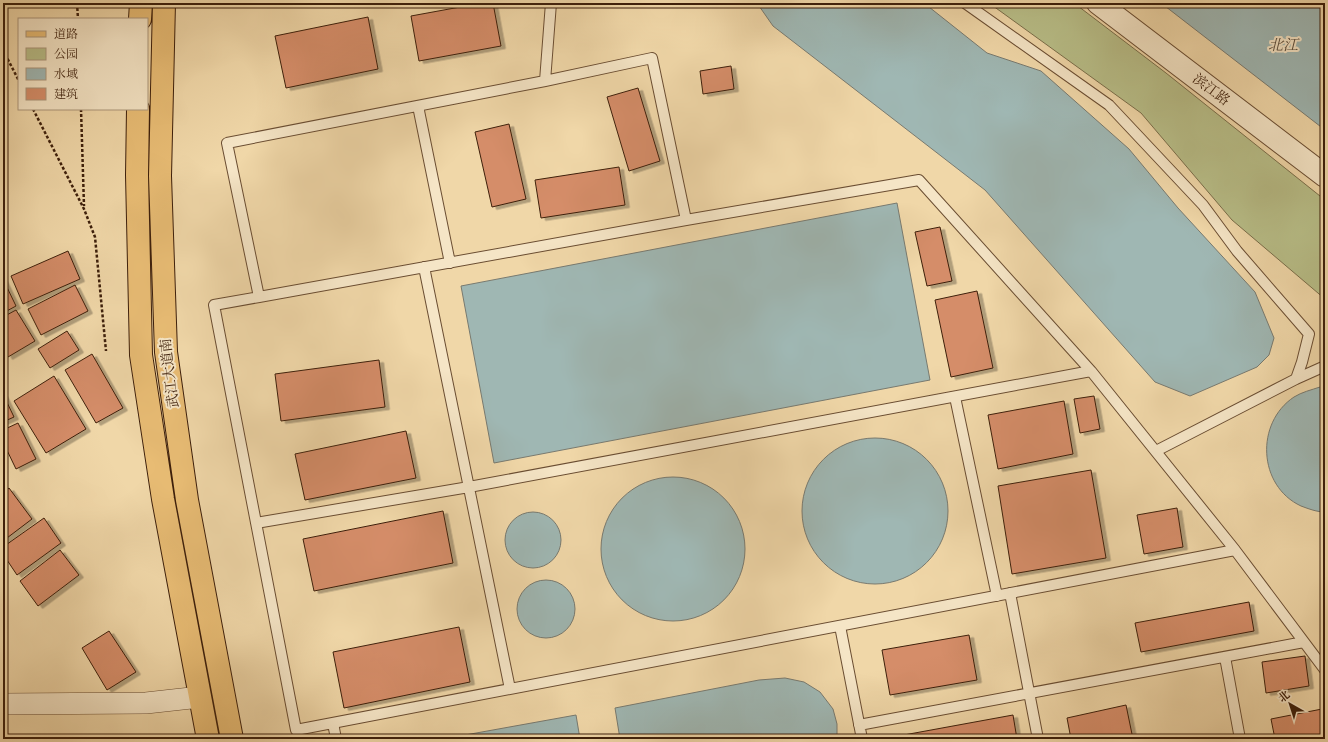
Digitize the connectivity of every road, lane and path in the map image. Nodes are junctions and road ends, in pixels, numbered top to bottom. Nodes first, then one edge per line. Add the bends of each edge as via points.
1 (77, 3) edge
2 (140, 3) edge
3 (164, 3) edge
4 (551, 3) edge
5 (965, 3) edge
6 (1098, 3) edge
7 (78, 18) edge
8 (140, 18) edge
9 (3, 50) edge
10 (18, 79) edge
11 (545, 81) junction
12 (418, 106) junction
13 (34, 110) edge
14 (81, 110) edge
15 (138, 110) edge
16 (1325, 176) edge
17 (84, 209) junction
18 (686, 220) junction
19 (450, 263) junction
20 (424, 267) junction
21 (259, 298) junction
22 (106, 352) dead end
23 (1325, 366) edge
24 (1091, 371) junction
25 (1296, 379) junction
26 (954, 396) junction
27 (1156, 451) junction
28 (469, 487) junction
29 (256, 523) junction
30 (1235, 550) junction
31 (1010, 593) junction
32 (997, 596) junction
33 (840, 626) junction
34 (1304, 642) junction
35 (1225, 657) junction
36 (1325, 670) edge
37 (510, 689) junction
38 (1029, 693) junction
39 (200, 697) junction
40 (3, 704) edge
41 (333, 723) junction
42 (859, 725) junction
43 (208, 739) edge
44 (232, 739) edge
45 (336, 739) edge
46 (862, 739) edge
47 (1038, 739) edge
48 (1240, 739) edge

1 - 7 path
2 - 8 main road
3 - 44 main road, 武江大道南 via 160,176 166,352 187,500
4 - 11 lane
5 - 25 lane via 1109,105 1203,205 1237,250 1309,334
6 - 16 street, 滨江路
9 - 10 path
11 - 12 lane
11 - 18 lane via 652,58
12 - 19 lane
12 - 21 lane via 227,144
13 - 17 path
14 - 17 path
15 - 39 main road, 武江大道南 via 141,355
17 - 22 path via 95,237
18 - 19 lane
18 - 24 lane via 919,180
19 - 20 lane
20 - 21 lane
20 - 28 lane
21 - 29 lane via 214,305
23 - 25 lane
24 - 26 lane
24 - 27 lane
25 - 27 lane
26 - 28 lane
26 - 32 lane
27 - 30 lane
28 - 29 lane
28 - 37 lane
29 - 41 lane via 296,730
30 - 31 lane
30 - 34 lane
31 - 32 lane
31 - 38 lane
32 - 33 lane
33 - 37 lane
33 - 42 lane
34 - 35 lane
34 - 36 lane
35 - 38 lane
35 - 48 lane
37 - 41 lane
38 - 42 lane
38 - 47 lane
39 - 40 street via 146,703
39 - 43 main road, 武江大道南
41 - 45 lane
42 - 46 lane

